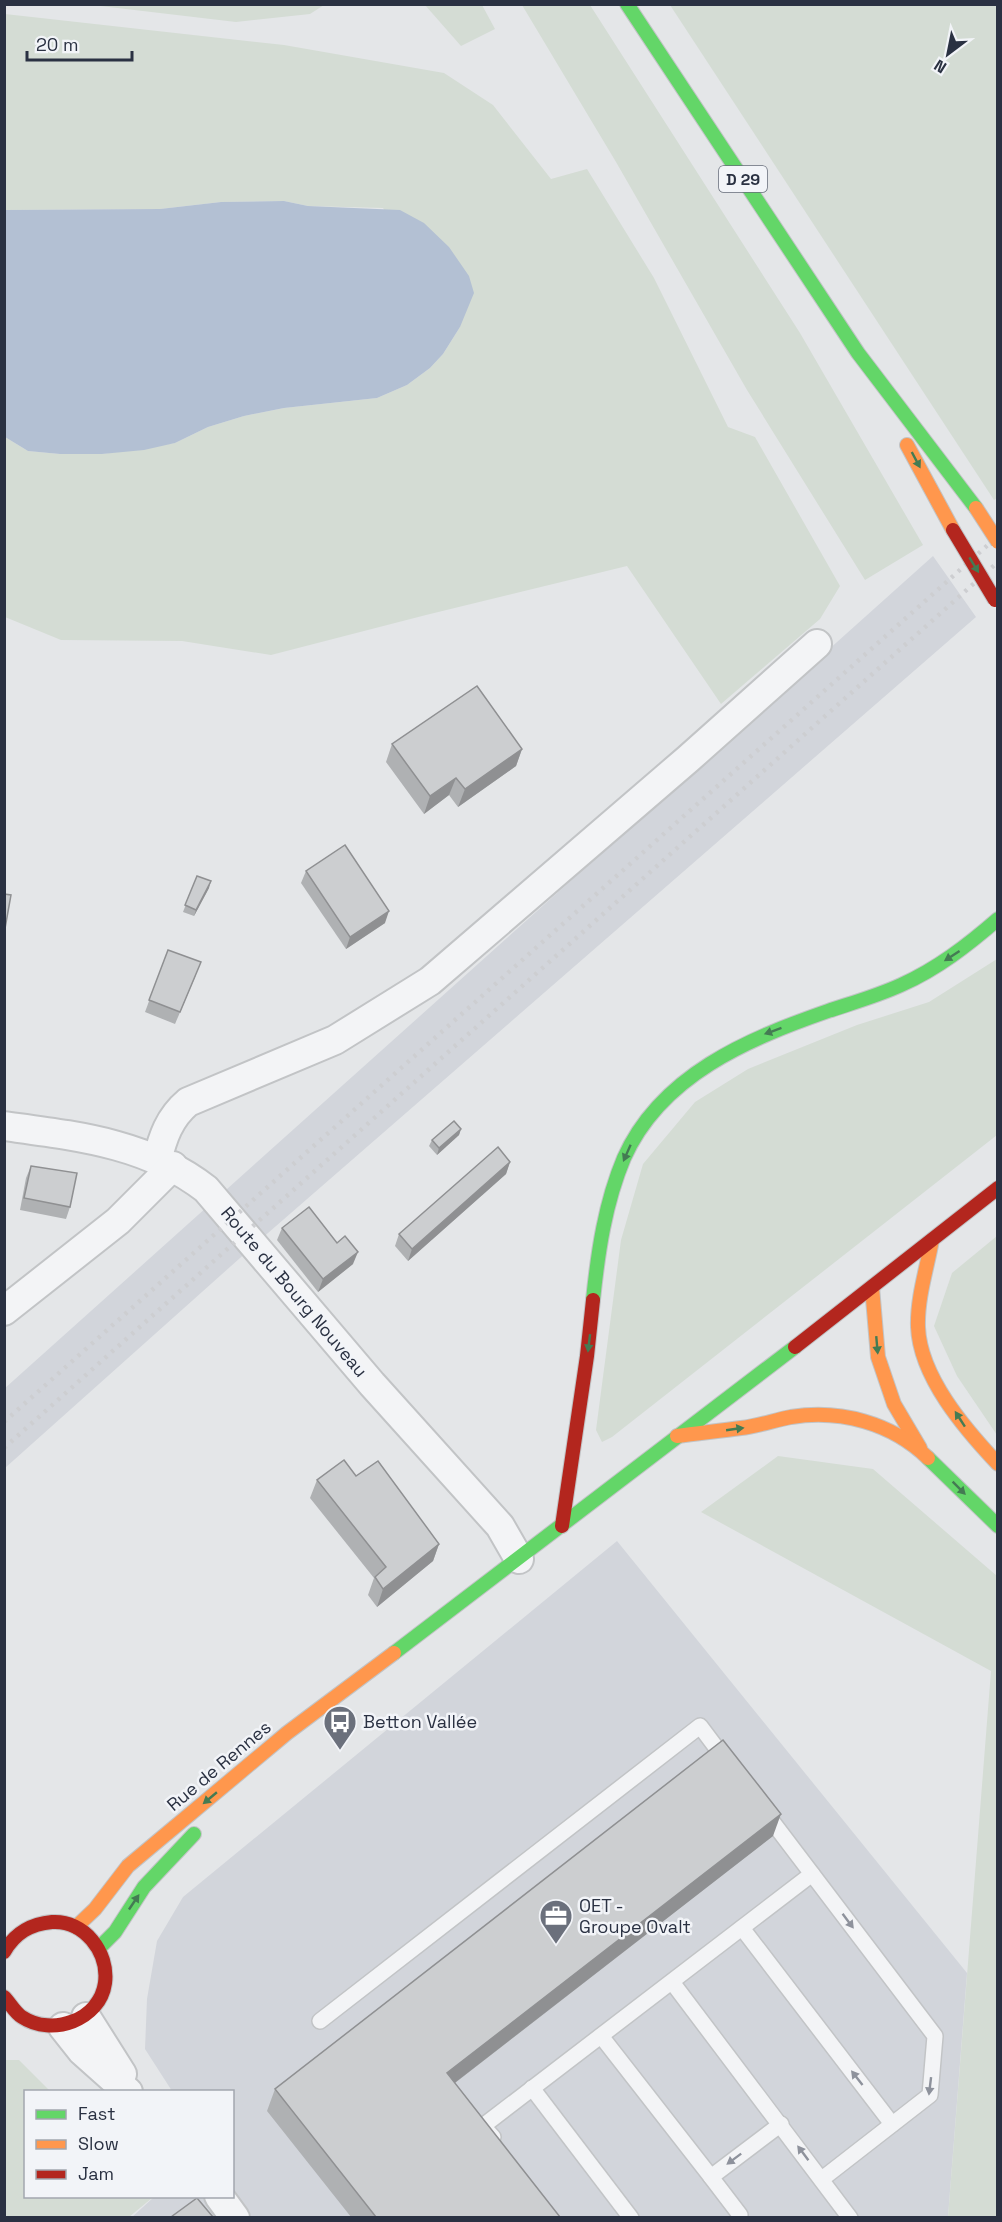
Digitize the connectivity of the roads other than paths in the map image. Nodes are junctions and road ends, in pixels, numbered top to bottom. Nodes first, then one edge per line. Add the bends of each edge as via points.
1 (627, 4) edge
2 (858, 353) junction
3 (998, 542) edge
4 (996, 602) edge
5 (817, 644) dead end
6 (998, 919) edge
7 (4, 1126) edge
8 (165, 1163) junction
9 (998, 1188) edge
10 (932, 1240) junction
11 (872, 1287) junction
12 (4, 1311) edge
13 (677, 1436) junction
14 (920, 1450) junction
15 (998, 1464) edge
16 (562, 1526) junction
17 (998, 1526) edge
18 (519, 1559) junction
19 (287, 1733) junction
20 (735, 1772) edge
21 (756, 1800) edge
22 (216, 1810) dead end
23 (200, 1827) dead end
24 (812, 1874) junction
25 (76, 1926) junction
26 (742, 1928) junction
27 (99, 1948) junction
28 (4, 1952) edge
29 (672, 1982) junction
30 (6, 2004) edge
31 (320, 2021) dead end
32 (74, 2022) junction
33 (601, 2036) junction
34 (532, 2088) junction
35 (129, 2090) edge
36 (781, 2124) junction
37 (892, 2124) junction
38 (483, 2126) junction
39 (471, 2136) edge
40 (505, 2153) edge
41 (711, 2177) junction
42 (822, 2179) junction
43 (221, 2198) edge
44 (740, 2215) dead end
45 (236, 2217) edge
46 (631, 2217) edge
47 (850, 2217) edge

1 - 2 main road, D 29
2 - 3 main road, D 29, bridge
2 -> 4 main road, D 29, bridge
5 - 8 street via 430,981 335,1040 188,1102 177,1111 161,1142
6 -> 16 main road via 968,945 902,984 732,1049 676,1087 651,1114 615,1180 604,1225
7 - 8 street, Route du Bourg Nouveau via 104,1141
8 - 12 street via 118,1221
8 - 18 street, Route du Bourg Nouveau via 206,1189 372,1384 500,1526
9 - 10 main road
10 - 11 main road
15 -> 10 main road via 965,1427 925,1358 918,1328
11 - 13 main road
11 -> 14 main road via 878,1357 894,1404
13 -> 14 main road via 825,1414 854,1417 882,1427
13 - 16 main road
14 -> 17 main road
16 - 18 main road
18 - 19 main road
19 - 22 main road, Rue de Rennes
19 -> 25 main road, Rue de Rennes via 128,1866 95,1909
20 - 31 lane via 700,1726
21 - 24 lane
27 -> 23 main road, Rue de Rennes via 115,1932 144,1887
24 - 26 lane
24 -> 37 lane via 935,2036 930,2095
25 - 27 main road
25 - 28 main road via 58,1921 39,1923 22,1930
26 - 29 lane
37 -> 26 lane
27 - 32 main road via 105,1966 105,1985 98,2002
29 - 33 lane
29 - 36 lane
30 - 32 main road via 20,2018 48,2028
32 - 35 street via 82,2051
33 - 34 lane
33 - 41 lane
34 - 38 lane
34 - 46 lane
36 -> 41 lane
42 -> 36 lane
37 - 42 lane
38 - 39 lane
38 - 40 lane
41 - 44 lane
42 - 47 lane
43 - 45 street

